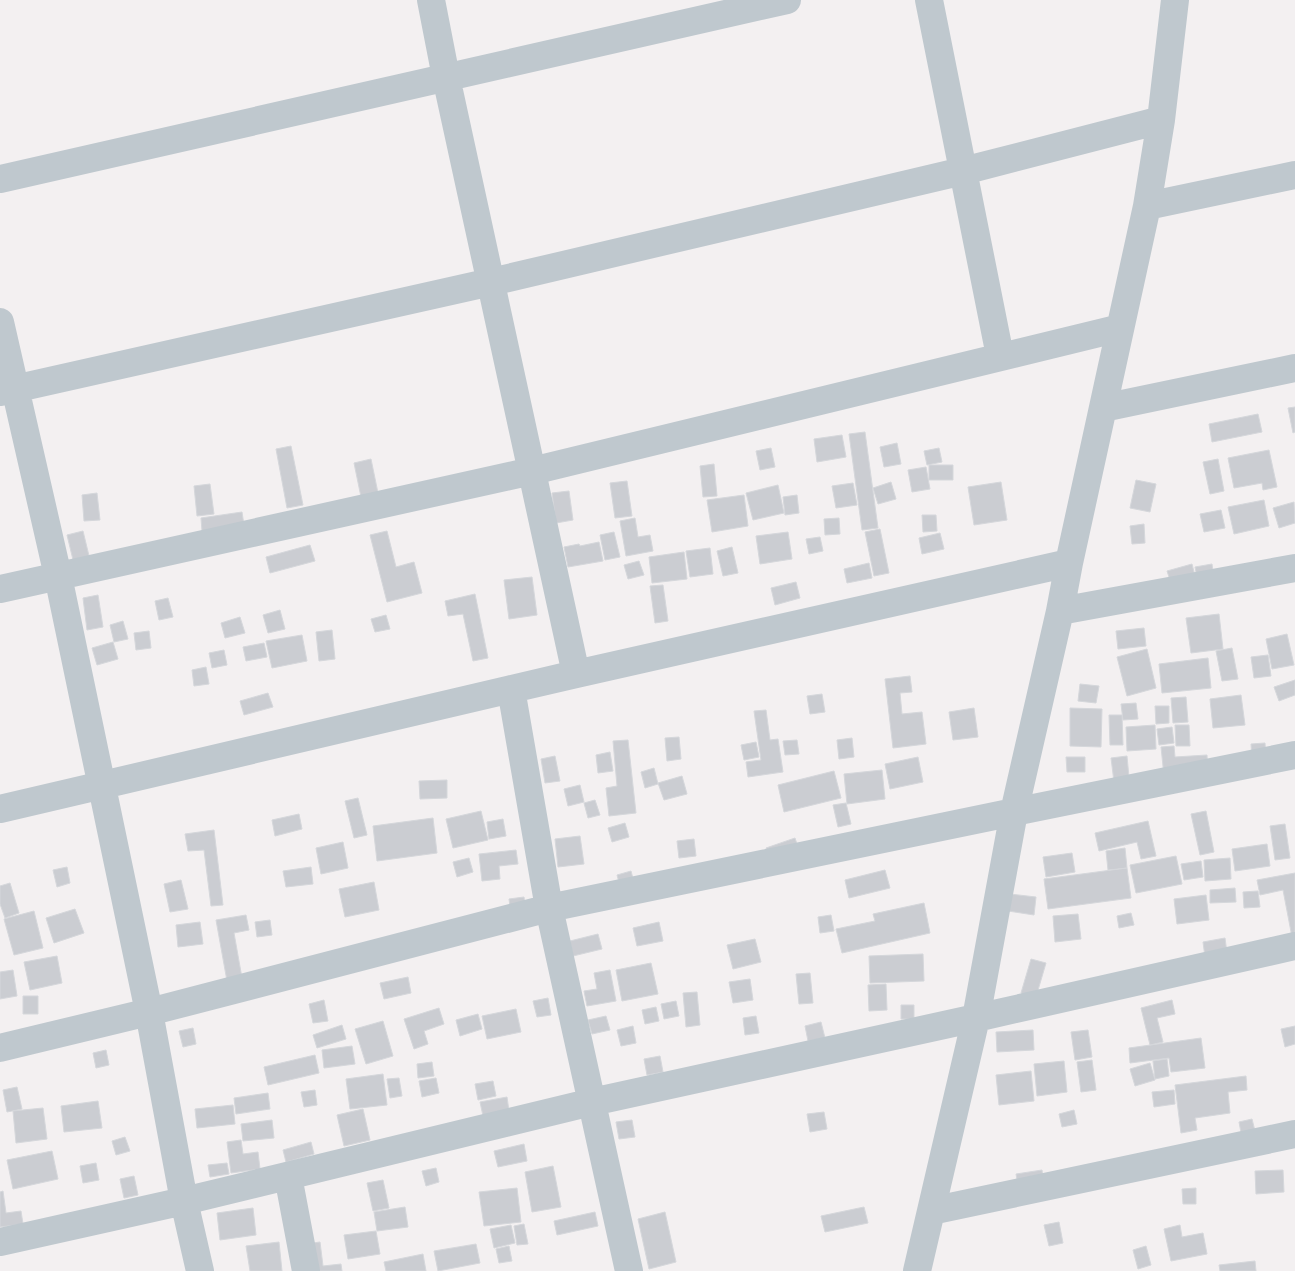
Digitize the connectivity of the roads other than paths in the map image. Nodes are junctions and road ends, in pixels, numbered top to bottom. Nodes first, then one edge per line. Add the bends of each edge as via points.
1 (431, 0) edge
2 (787, 0) edge
3 (929, 0) edge
4 (1175, 0) edge
5 (446, 77) junction
6 (1161, 120) junction
7 (963, 171) junction
8 (1295, 174) edge
9 (0, 179) edge
10 (1147, 206) junction
11 (491, 282) junction
12 (0, 322) edge
13 (1120, 328) junction
14 (1000, 356) junction
15 (1295, 368) edge
16 (8, 390) edge
17 (1103, 408) junction
18 (532, 471) junction
19 (1069, 563) junction
20 (1295, 568) edge
21 (58, 576) junction
22 (0, 589) edge
23 (1060, 611) junction
24 (576, 674) junction
25 (511, 690) junction
26 (1295, 755) edge
27 (102, 786) junction
28 (0, 810) edge
29 (1014, 812) junction
30 (548, 908) junction
31 (1295, 946) edge
32 (150, 1012) junction
33 (976, 1018) junction
34 (0, 1048) edge
35 (592, 1102) junction
36 (1295, 1134) edge
37 (288, 1176) junction
38 (184, 1201) junction
39 (931, 1211) junction
40 (0, 1242) edge
41 (200, 1271) edge
42 (306, 1271) edge
43 (629, 1271) edge
44 (917, 1271) edge

1 - 5 street
2 - 5 street
3 - 7 street
4 - 6 street
5 - 9 street
5 - 11 street
6 - 7 street
6 - 10 street
7 - 11 street
7 - 14 street
8 - 10 street
10 - 13 street
11 - 16 street
11 - 18 street
12 - 16 street
13 - 14 street
13 - 17 street
14 - 18 street
15 - 17 street
16 - 21 street
17 - 19 street
18 - 21 street
18 - 24 street
19 - 23 street
19 - 24 street
20 - 23 street
21 - 22 street
21 - 27 street
23 - 29 street
24 - 25 street
25 - 27 street
25 - 30 street
26 - 29 street
27 - 28 street
27 - 32 street
29 - 30 street
29 - 33 street
30 - 32 street
30 - 35 street
31 - 33 street
32 - 34 street
32 - 38 street
33 - 35 street
33 - 39 street
35 - 37 street
35 - 43 street
36 - 39 street
37 - 38 street
37 - 42 street
38 - 40 street
38 - 41 street
39 - 44 street

